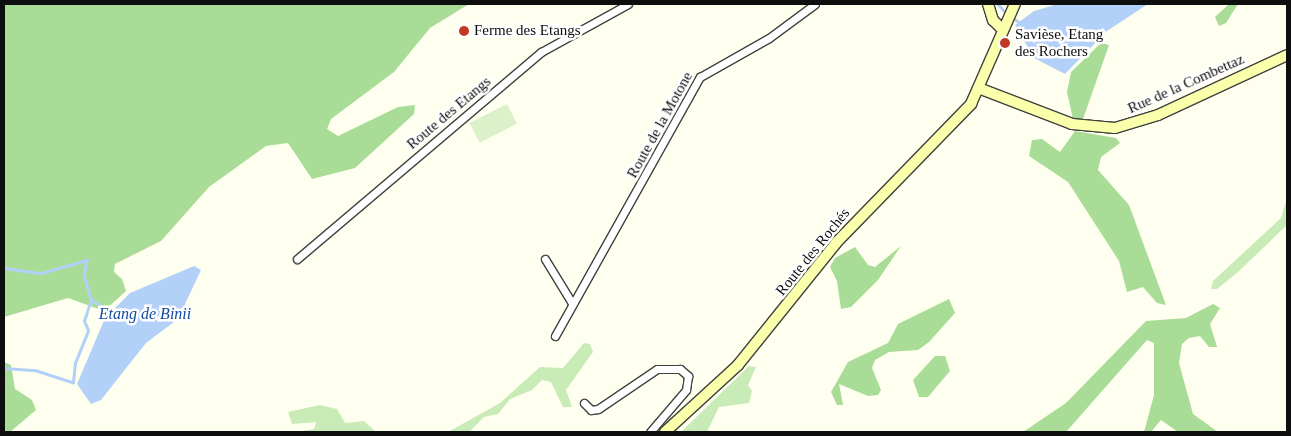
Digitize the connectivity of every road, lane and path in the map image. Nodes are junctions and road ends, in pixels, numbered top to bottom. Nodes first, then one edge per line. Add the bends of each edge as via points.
1 (628, 4) edge
2 (815, 4) edge
3 (988, 4) edge
4 (1015, 4) edge
5 (1002, 29) junction
6 (1287, 55) edge
7 (981, 89) junction
8 (297, 259) dead end
9 (545, 259) dead end
10 (572, 303) junction
11 (555, 336) dead end
12 (584, 403) dead end
13 (650, 432) edge
14 (665, 432) edge

1 - 8 street, Route des Etangs via 541,52
2 - 10 street, Route de la Motone via 769,38 700,77 631,206
3 - 5 street via 993,20
4 - 5 street, Route des Rochés
5 - 7 street, Route des Rochés
6 - 7 street, Rue de la Combettaz via 1153,117 1115,128 1072,124
7 - 14 street, Route des Rochés via 967,109 836,243 738,365
9 - 10 street
10 - 11 street, Route de la Motone
12 - 13 street via 589,409 598,409 657,369 680,369 688,376 686,390

